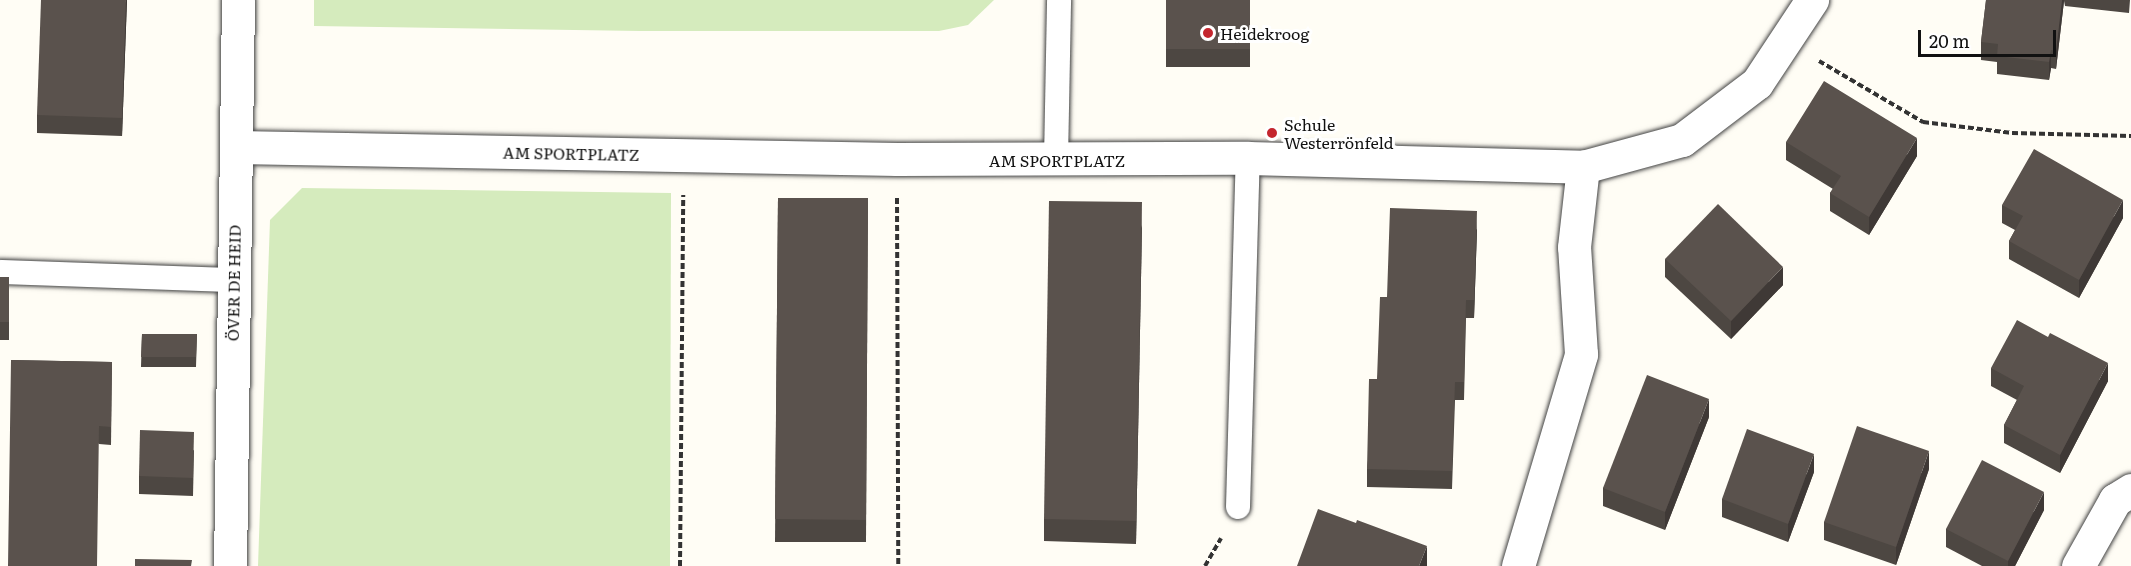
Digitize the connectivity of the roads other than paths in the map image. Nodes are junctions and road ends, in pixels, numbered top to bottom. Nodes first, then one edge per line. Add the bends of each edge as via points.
1 (238, 0) edge
2 (1059, 0) edge
3 (1812, 0) edge
4 (236, 147) junction
5 (1248, 158) junction
6 (1056, 160) junction
7 (1584, 167) junction
8 (0, 272) edge
9 (232, 280) junction
10 (2131, 490) edge
11 (1238, 507) dead end
12 (230, 566) edge
13 (1518, 566) edge
14 (2078, 566) edge

1 - 4 street, ÖVER DE HEID
2 - 6 lane
3 - 7 street, AM SPORTPLATZ via 1757,83 1682,140
4 - 6 street, AM SPORTPLATZ
4 - 9 street, ÖVER DE HEID
5 - 6 street, AM SPORTPLATZ
5 - 7 street, AM SPORTPLATZ
5 - 11 lane
7 - 13 street via 1574,247 1581,354
8 - 9 lane
9 - 12 street, ÖVER DE HEID
10 - 14 street via 2115,500

